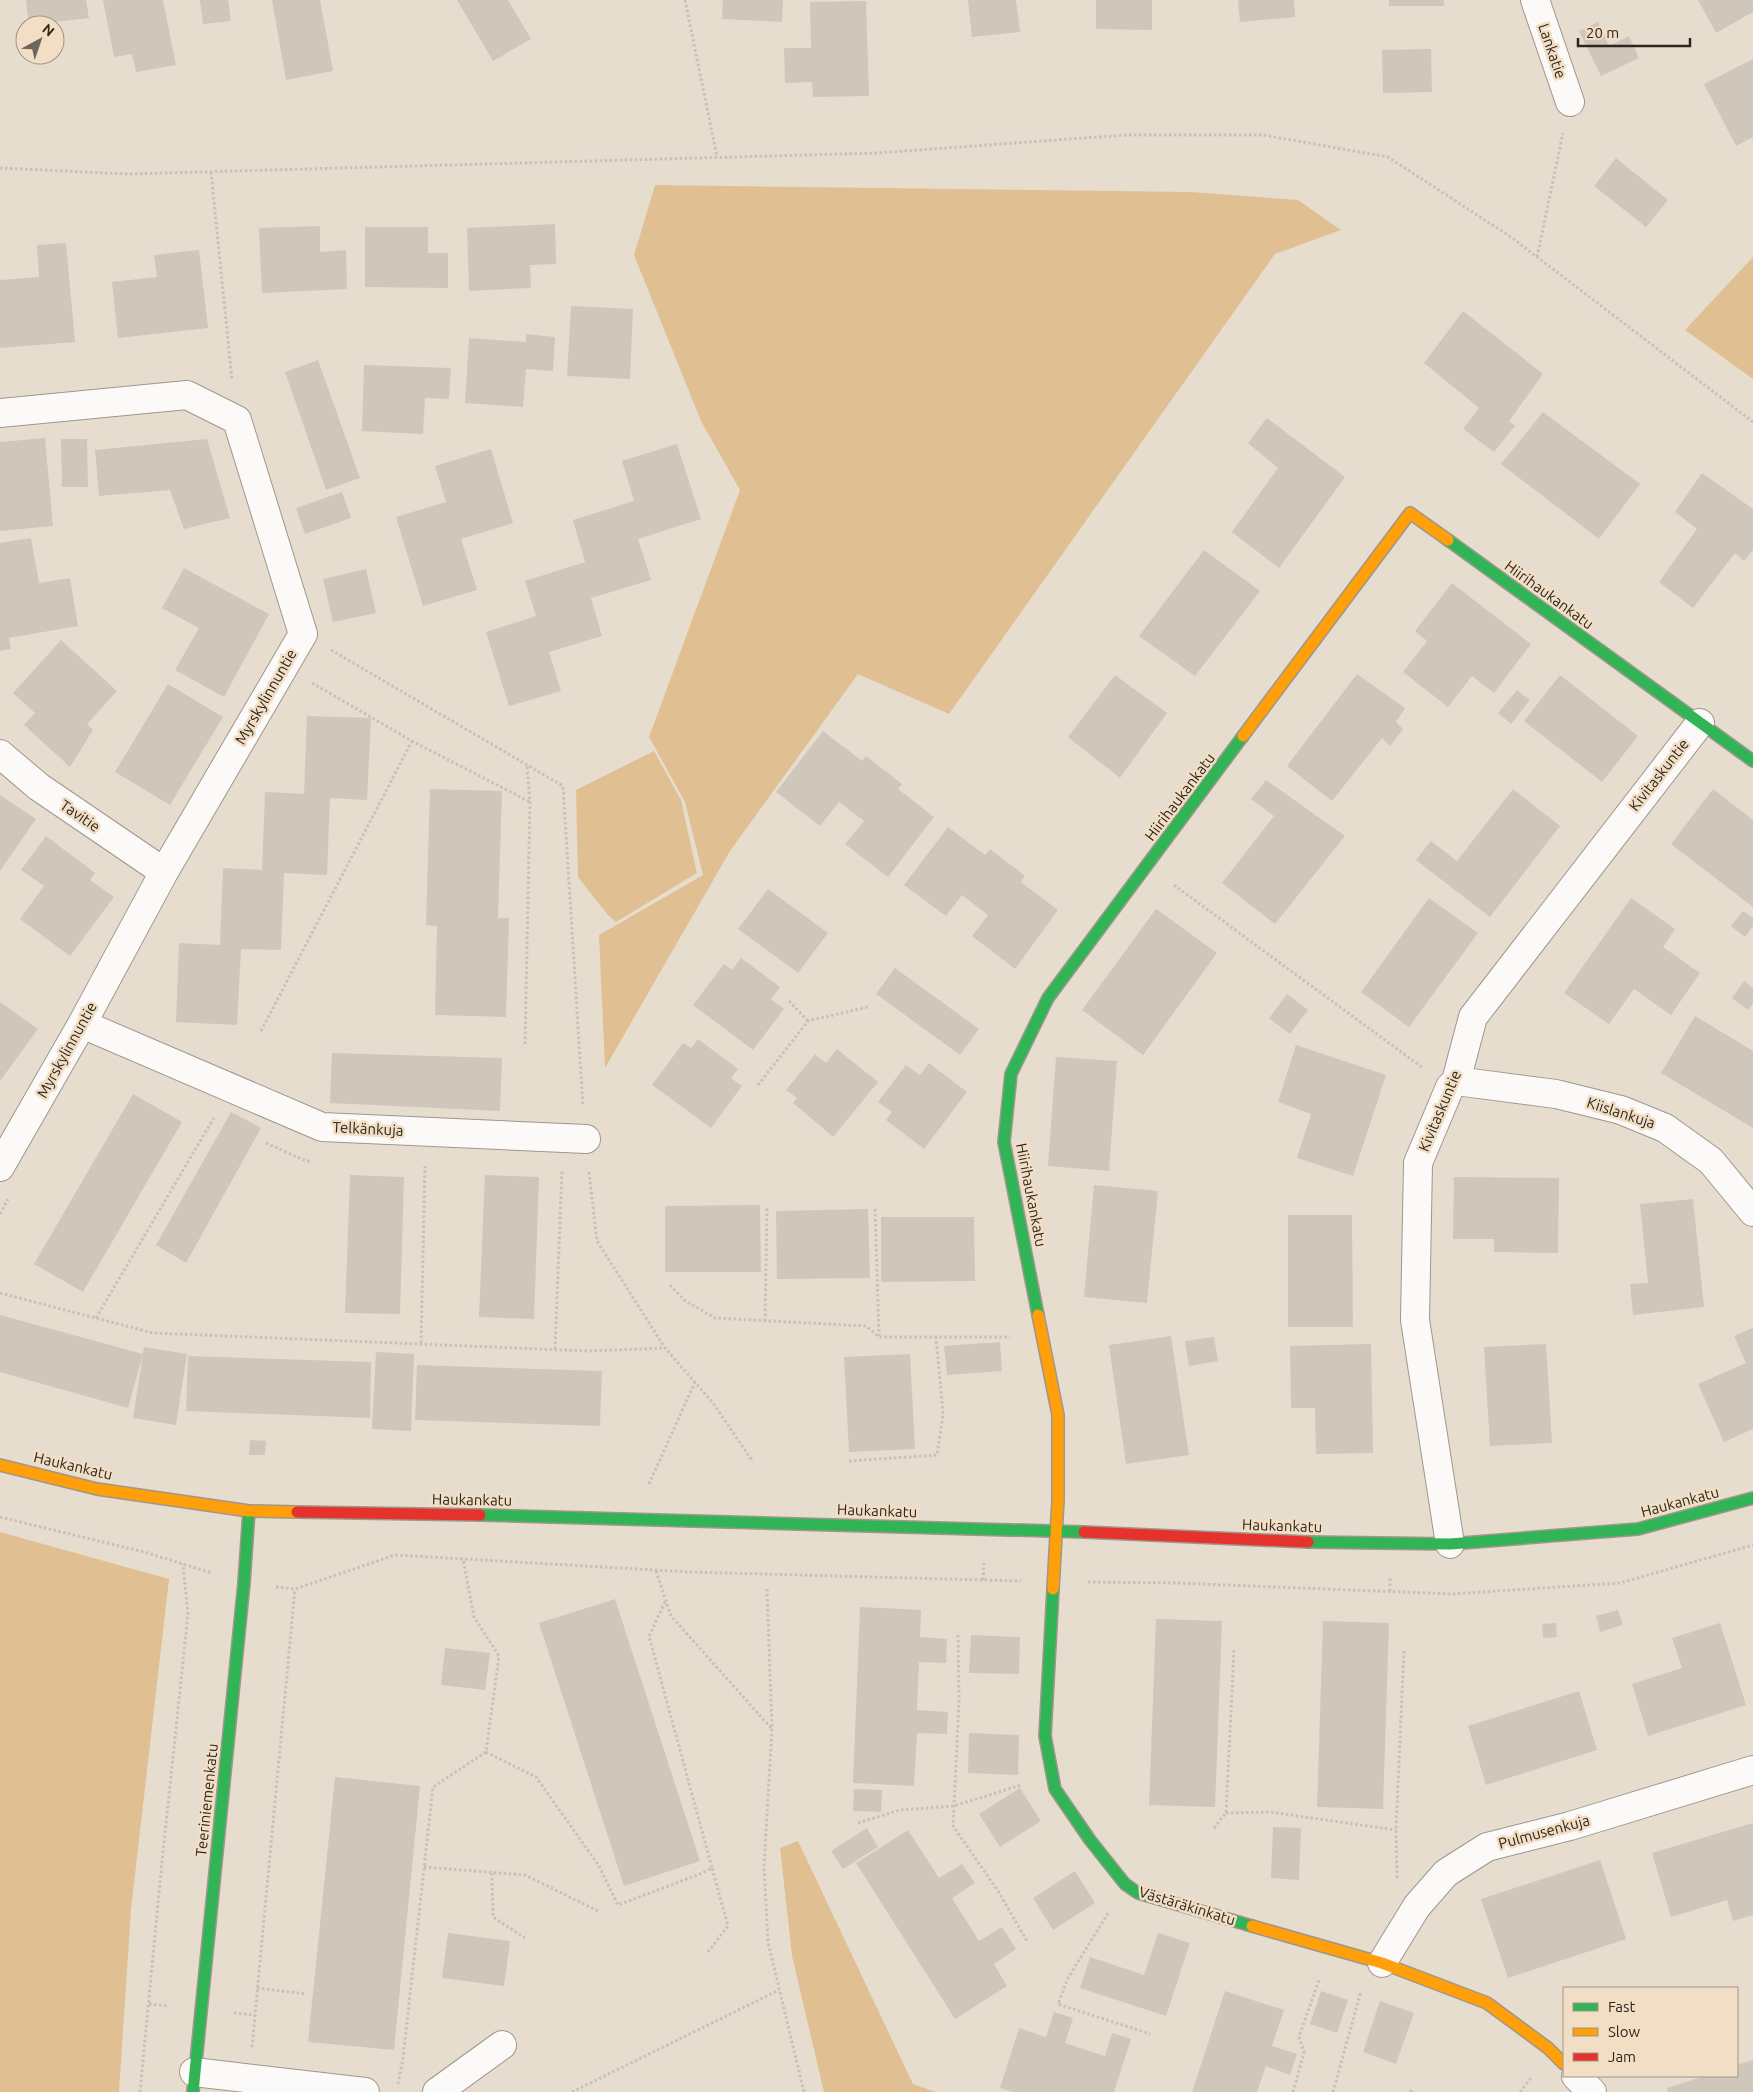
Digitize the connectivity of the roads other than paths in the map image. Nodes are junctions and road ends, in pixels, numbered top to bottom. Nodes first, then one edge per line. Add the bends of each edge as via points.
1 (1534, 0) edge
2 (1570, 102) road end
3 (0, 413) edge
4 (1700, 723) junction
5 (0, 754) edge
6 (1753, 761) edge
7 (164, 872) junction
8 (82, 1024) junction
9 (1453, 1084) junction
10 (586, 1139) road end
11 (4, 1150) edge
12 (1753, 1212) edge
13 (0, 1465) edge
14 (1753, 1498) edge
15 (249, 1511) junction
16 (1056, 1531) junction
17 (1450, 1544) junction
18 (1753, 1770) edge
19 (1382, 1964) junction
20 (502, 2045) dead end
21 (1563, 2063) edge
22 (1577, 2077) edge
23 (193, 2082) edge
24 (365, 2092) edge
25 (437, 2092) edge
26 (1592, 2092) edge

1 - 2 street, Lankatie
3 - 7 street, Myrskylinnuntie via 187,396 237,420 303,634
4 - 6 street, Hiirihaukankatu
4 - 9 street, Kivitaskuntie via 1473,1018
4 - 16 street, Hiirihaukankatu via 1410,513 1048,998 1011,1074 1004,1142 1058,1414
5 - 7 street, Tavitie via 39,788
7 - 8 street, Myrskylinnuntie
8 - 10 street, Telkänkuja via 322,1127
8 - 11 street, Myrskylinnuntie
9 - 12 street, Kiislankuja via 1556,1094 1621,1110 1665,1128 1711,1161
9 - 17 street, Kivitaskuntie via 1418,1163 1416,1320
13 - 15 street, Haukankatu via 97,1489
14 - 17 street, Haukankatu via 1638,1529
15 - 16 street, Haukankatu
15 - 23 street, Teeriniemenkatu
16 - 17 street, Haukankatu via 1258,1541
16 - 19 street, Västäräkinkatu via 1045,1736 1055,1789 1090,1840 1125,1884 1138,1893
18 - 19 street, Pulmusenkuja via 1487,1848 1446,1873 1416,1906
19 - 21 street, Västäräkinkatu via 1487,2003
20 - 25 street
22 - 26 street
23 - 24 street via 249,2078

